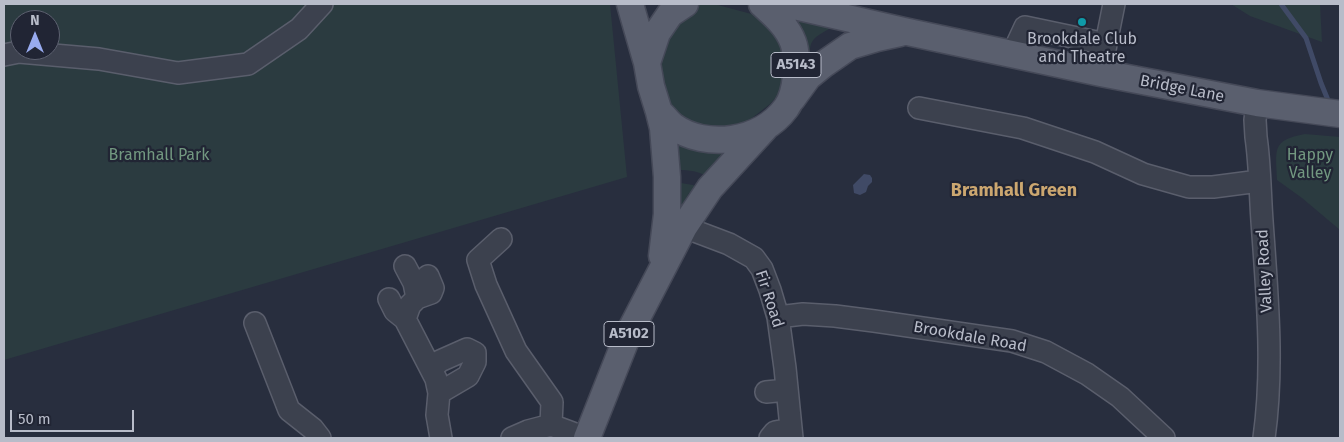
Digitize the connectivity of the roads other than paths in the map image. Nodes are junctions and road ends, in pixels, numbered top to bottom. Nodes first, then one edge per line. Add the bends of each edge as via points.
1 (322, 4) edge
2 (630, 4) edge
3 (685, 4) edge
4 (762, 4) edge
5 (786, 4) edge
6 (1114, 4) edge
7 (814, 7) edge
8 (908, 32) junction
9 (1106, 44) junction
10 (4, 55) edge
11 (1012, 55) junction
12 (647, 62) junction
13 (1101, 73) junction
14 (1257, 103) junction
15 (787, 107) junction
16 (919, 108) dead end
17 (660, 112) junction
18 (1340, 114) edge
19 (765, 128) junction
20 (1259, 180) junction
21 (675, 220) junction
22 (501, 239) dead end
23 (405, 266) dead end
24 (428, 276) dead end
25 (418, 298) junction
26 (389, 299) dead end
27 (778, 317) junction
28 (405, 319) junction
29 (254, 323) dead end
30 (431, 369) junction
31 (787, 390) junction
32 (766, 392) dead end
33 (439, 393) junction
34 (551, 425) junction
35 (791, 434) edge
36 (320, 438) edge
37 (441, 438) edge
38 (512, 438) edge
39 (586, 438) edge
40 (770, 438) edge
41 (1164, 438) edge
42 (1264, 438) edge

1 - 10 street via 300,29 248,64 178,73 99,59 19,52
2 - 12 main road
3 - 12 main road, A5143 via 670,14 657,34
4 - 15 main road, A5143 via 781,22 793,42 797,69
5 - 7 main road, Bridge Lane / A5143
6 - 9 street
7 - 8 main road, Bridge Lane / A5143
8 - 11 main road, Bridge Lane / A5143
8 - 15 main road, Bridge Lane / A5143 via 850,46 808,77
9 - 11 street via 1025,27
9 - 13 street
11 - 13 main road, Bridge Lane / A5143
12 - 17 main road, A5143
13 - 14 main road, Bridge Lane / A5143
14 - 18 main road, Bridge Lane / A5143
14 - 20 street, Valley Road
15 - 19 main road, A5143
16 - 20 street via 1023,128 1095,152 1143,174 1189,187
17 - 19 main road, A5143 via 672,125 702,139 738,137
17 - 21 main road, A5102
19 - 21 main road, A5102 via 710,188
20 - 42 street, Valley Road via 1268,338
21 - 27 street, Fir Road via 754,258 762,269
21 - 39 main road, A5102 via 660,271 627,338
22 - 34 street via 478,260 516,352 552,402
23 - 25 street
24 - 25 street via 433,288 431,293
25 - 28 street via 410,305
26 - 28 street
27 - 31 street, Fir Road
27 - 41 street, Brookdale Road via 803,314 835,316 1012,341 1046,352 1087,374 1120,397
28 - 30 street
29 - 36 street via 290,410
30 - 33 street
30 - 33 street via 440,360 466,349 475,353 475,362 468,376
31 - 32 street
31 - 35 street, Fir Road
33 - 37 street via 437,415
34 - 38 street
34 - 39 street
35 - 40 street via 776,432

